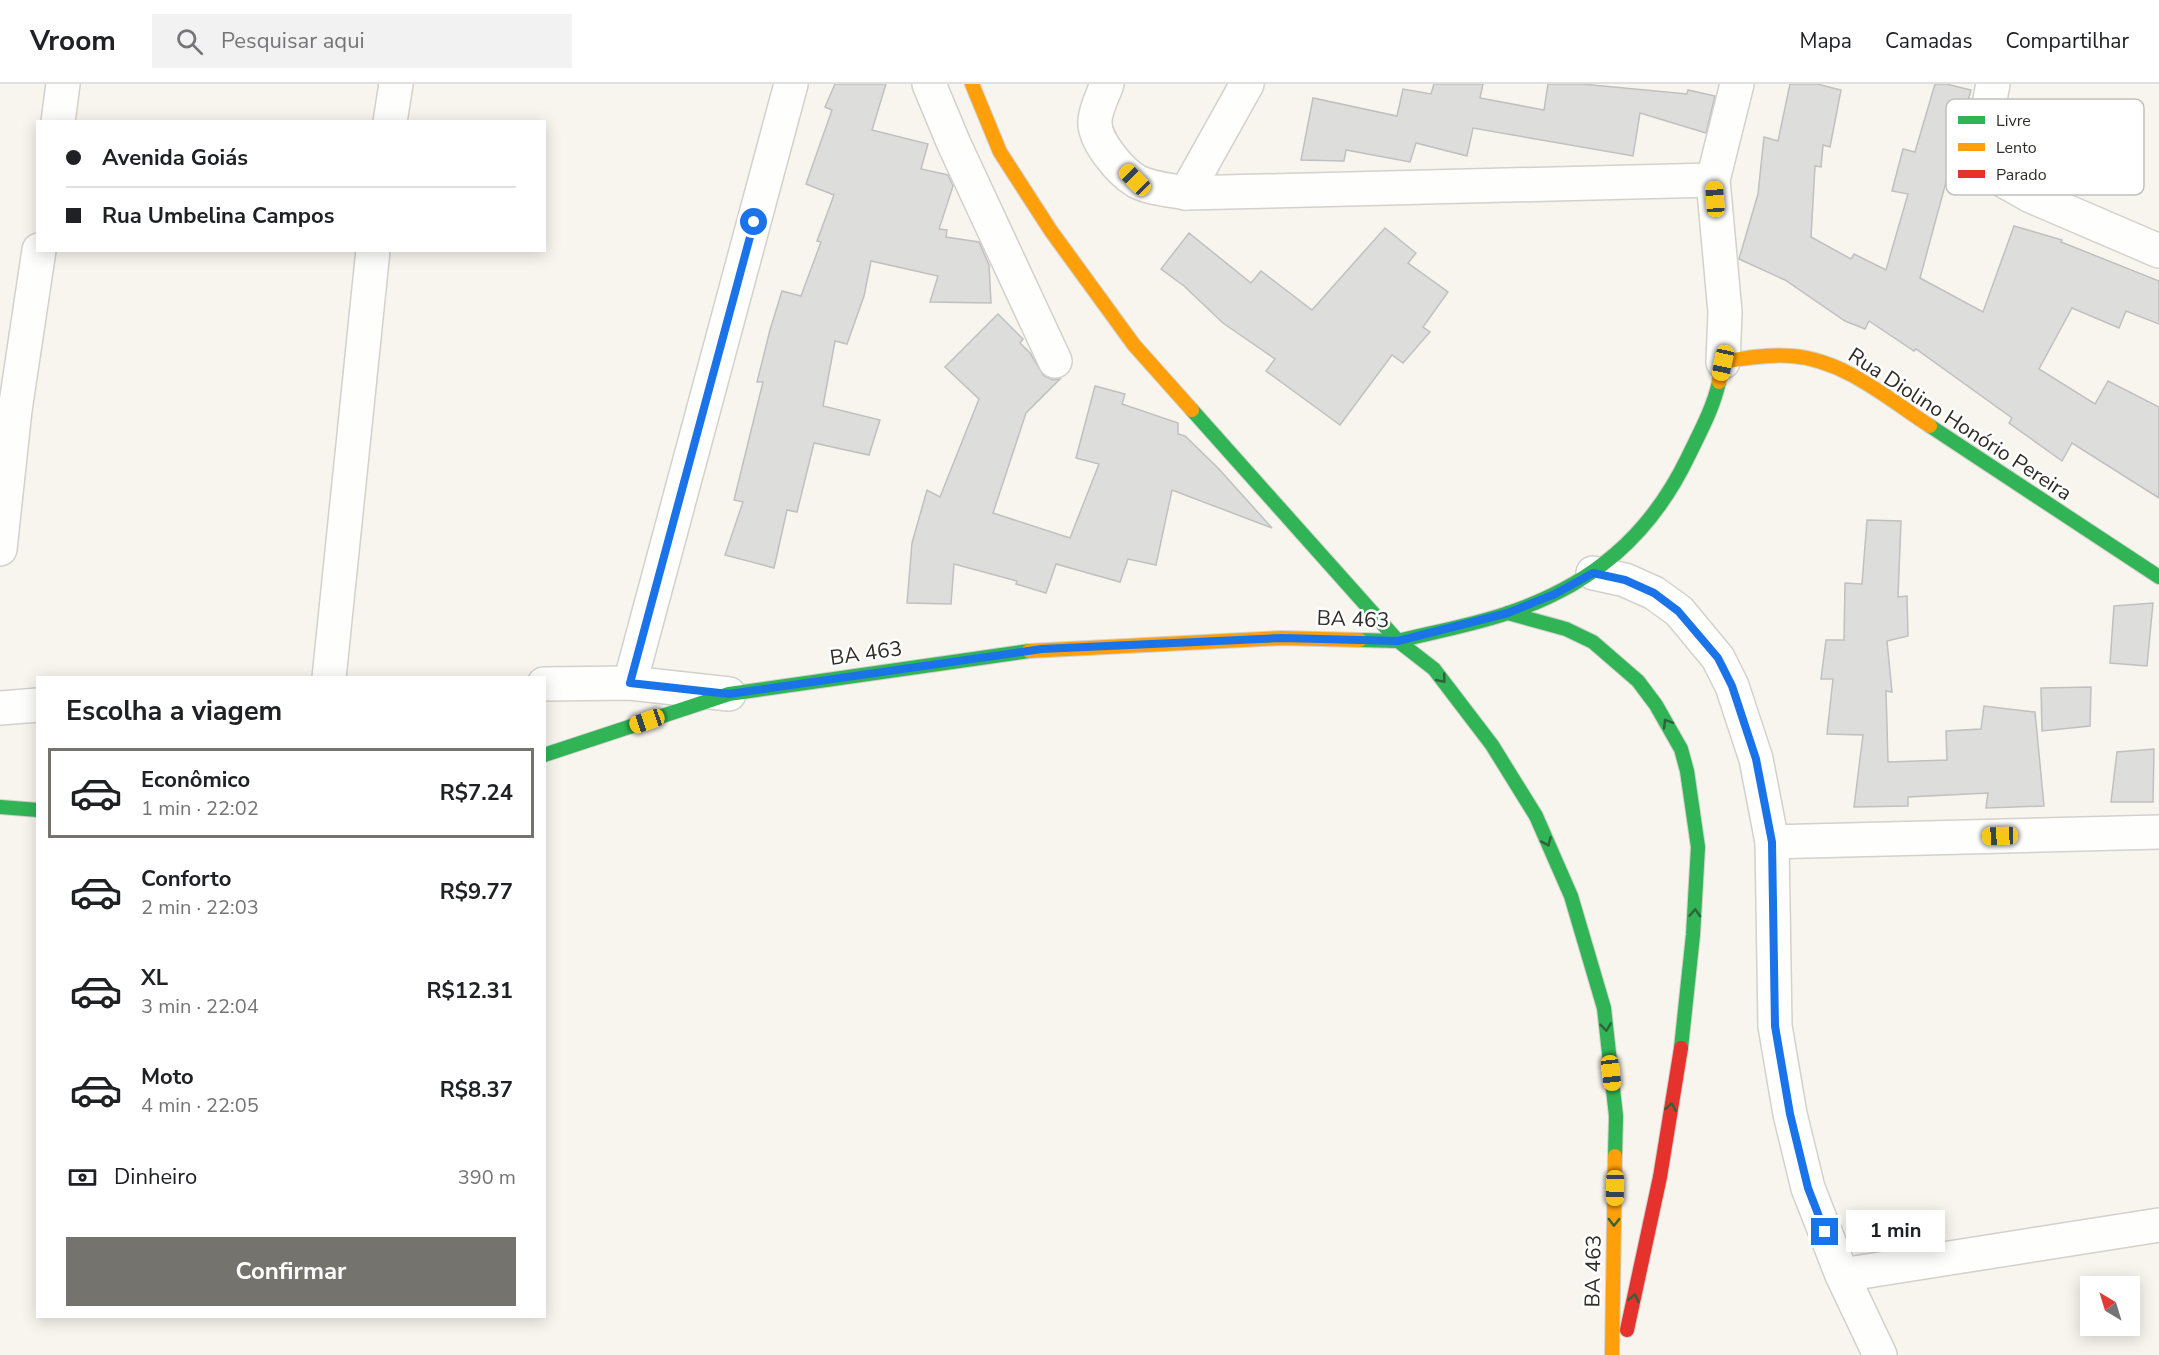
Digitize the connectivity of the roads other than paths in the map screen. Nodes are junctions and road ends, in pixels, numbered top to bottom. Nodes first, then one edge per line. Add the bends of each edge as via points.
1 (63, 84) edge
2 (396, 84) edge
3 (791, 84) edge
4 (929, 84) edge
5 (972, 84) edge
6 (1107, 84) edge
7 (1247, 84) edge
8 (1737, 84) edge
9 (1993, 84) edge
10 (1990, 99) edge
11 (58, 120) edge
12 (390, 120) edge
13 (1713, 180) junction
14 (1186, 193) junction
15 (2029, 195) edge
16 (2159, 250) edge
17 (39, 252) edge
18 (373, 252) edge
19 (1056, 361) dead end
20 (1723, 363) junction
21 (0, 549) edge
22 (1593, 573) junction
23 (2159, 577) edge
24 (1508, 613) junction
25 (1398, 641) junction
26 (329, 676) edge
27 (630, 683) junction
28 (546, 684) edge
29 (729, 694) junction
30 (36, 705) edge
31 (0, 708) edge
32 (546, 755) edge
33 (0, 807) edge
34 (36, 810) edge
35 (2159, 832) edge
36 (1772, 842) junction
37 (2159, 1225) edge
38 (1842, 1275) junction
39 (1612, 1355) edge
40 (1622, 1355) edge
41 (1880, 1355) edge

1 - 11 street
2 - 12 street
3 - 27 street
4 - 19 street
5 - 25 main road via 1000,152 1134,345
6 - 14 street via 1095,121 1098,138 1106,151 1135,180 1158,189
7 - 14 street
8 - 13 street
9 - 10 street
13 - 14 street
13 - 20 street via 1725,312
15 - 16 street
17 - 21 street via 15,410
18 - 26 street
20 - 22 main road via 1714,404 1673,489 1648,523
20 - 23 main road, Rua Diolino Honório Pereira via 1786,354 1841,369
22 - 24 main road
22 - 36 street via 1625,580 1654,593 1678,611 1718,658 1732,686 1756,759
24 - 25 main road
40 -> 24 main road, BA 463 via 1660,1177 1683,1033 1698,847 1690,793 1681,749 1638,681 1593,642 1566,629
25 - 29 main road, BA 463 via 1282,638 1042,649
25 -> 39 main road, BA 463 via 1434,669 1492,745 1536,816 1571,896 1604,1008 1616,1116
27 - 28 street
27 - 29 street
29 - 32 main road, BA 463
30 - 31 street
33 - 34 main road
35 - 36 street
36 - 38 street via 1775,1026 1808,1188
37 - 38 street
38 - 41 street

